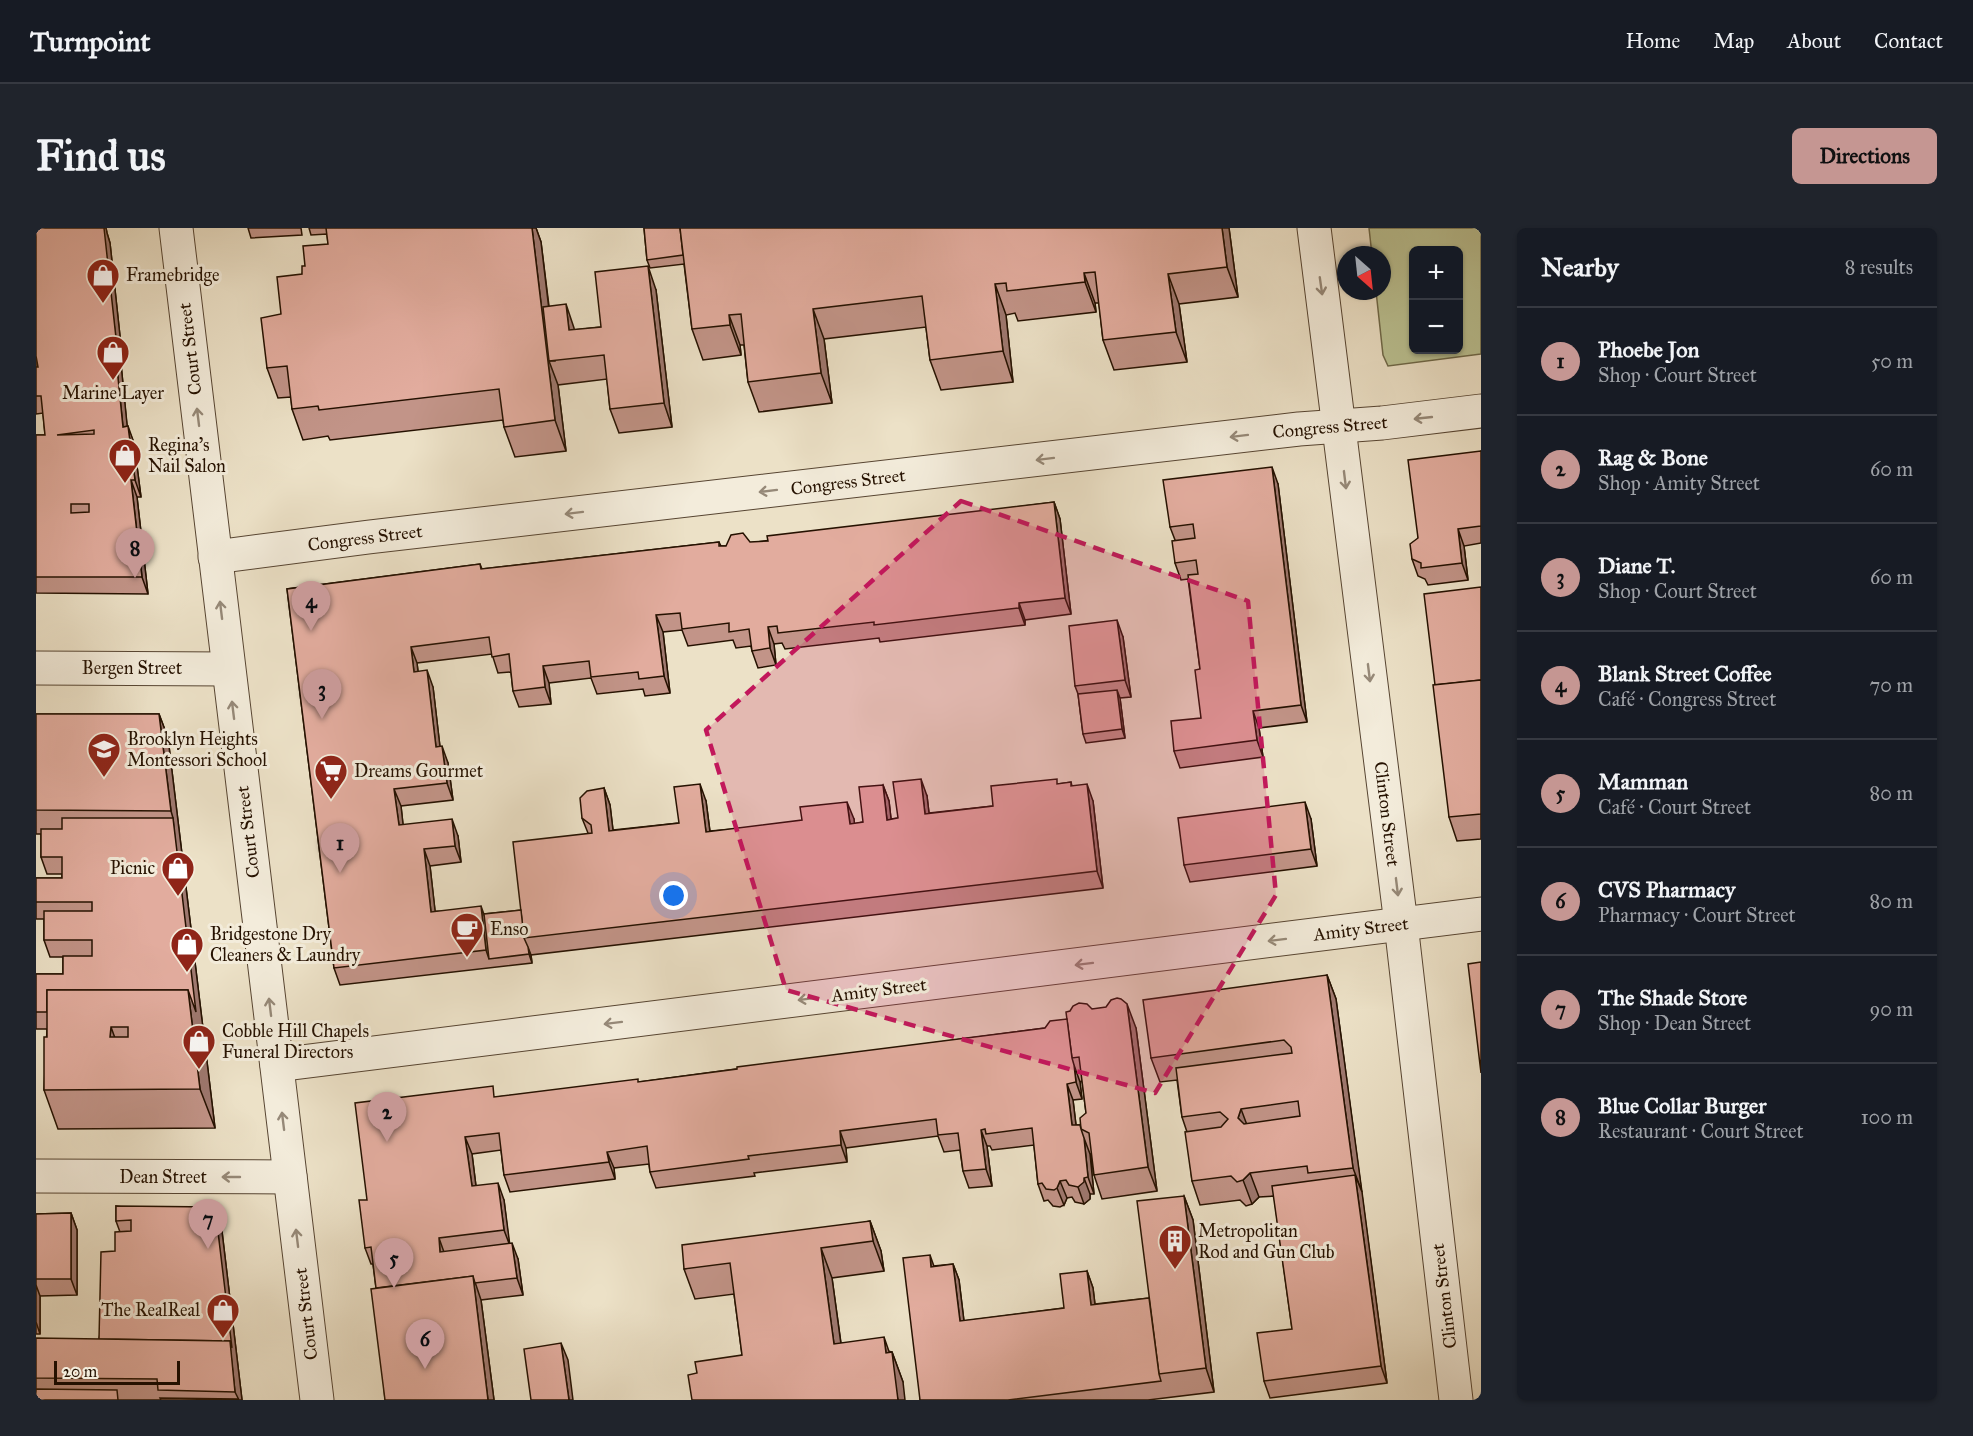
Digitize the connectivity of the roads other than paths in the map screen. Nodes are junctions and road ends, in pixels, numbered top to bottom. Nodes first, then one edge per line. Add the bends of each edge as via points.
1 (176, 228) edge
2 (1314, 228) edge
3 (1481, 411) edge
4 (1339, 426) junction
5 (215, 557) junction
6 (36, 668) edge
7 (228, 669) junction
8 (1481, 915) edge
9 (1401, 924) junction
10 (277, 1065) junction
11 (36, 1176) edge
12 (290, 1177) junction
13 (317, 1400) edge
14 (1456, 1400) edge

5 -> 1 street, Court Street
2 -> 4 street, Clinton Street
3 -> 4 street, Congress Street
4 -> 5 street, Congress Street
4 -> 9 street, Clinton Street
7 -> 5 street, Court Street
6 - 7 street, Bergen Street
10 -> 7 street, Court Street
8 - 9 street, Amity Street
9 -> 10 street, Amity Street
9 - 14 street, Clinton Street
12 -> 10 street, Court Street
12 -> 11 street, Dean Street
13 -> 12 street, Court Street

